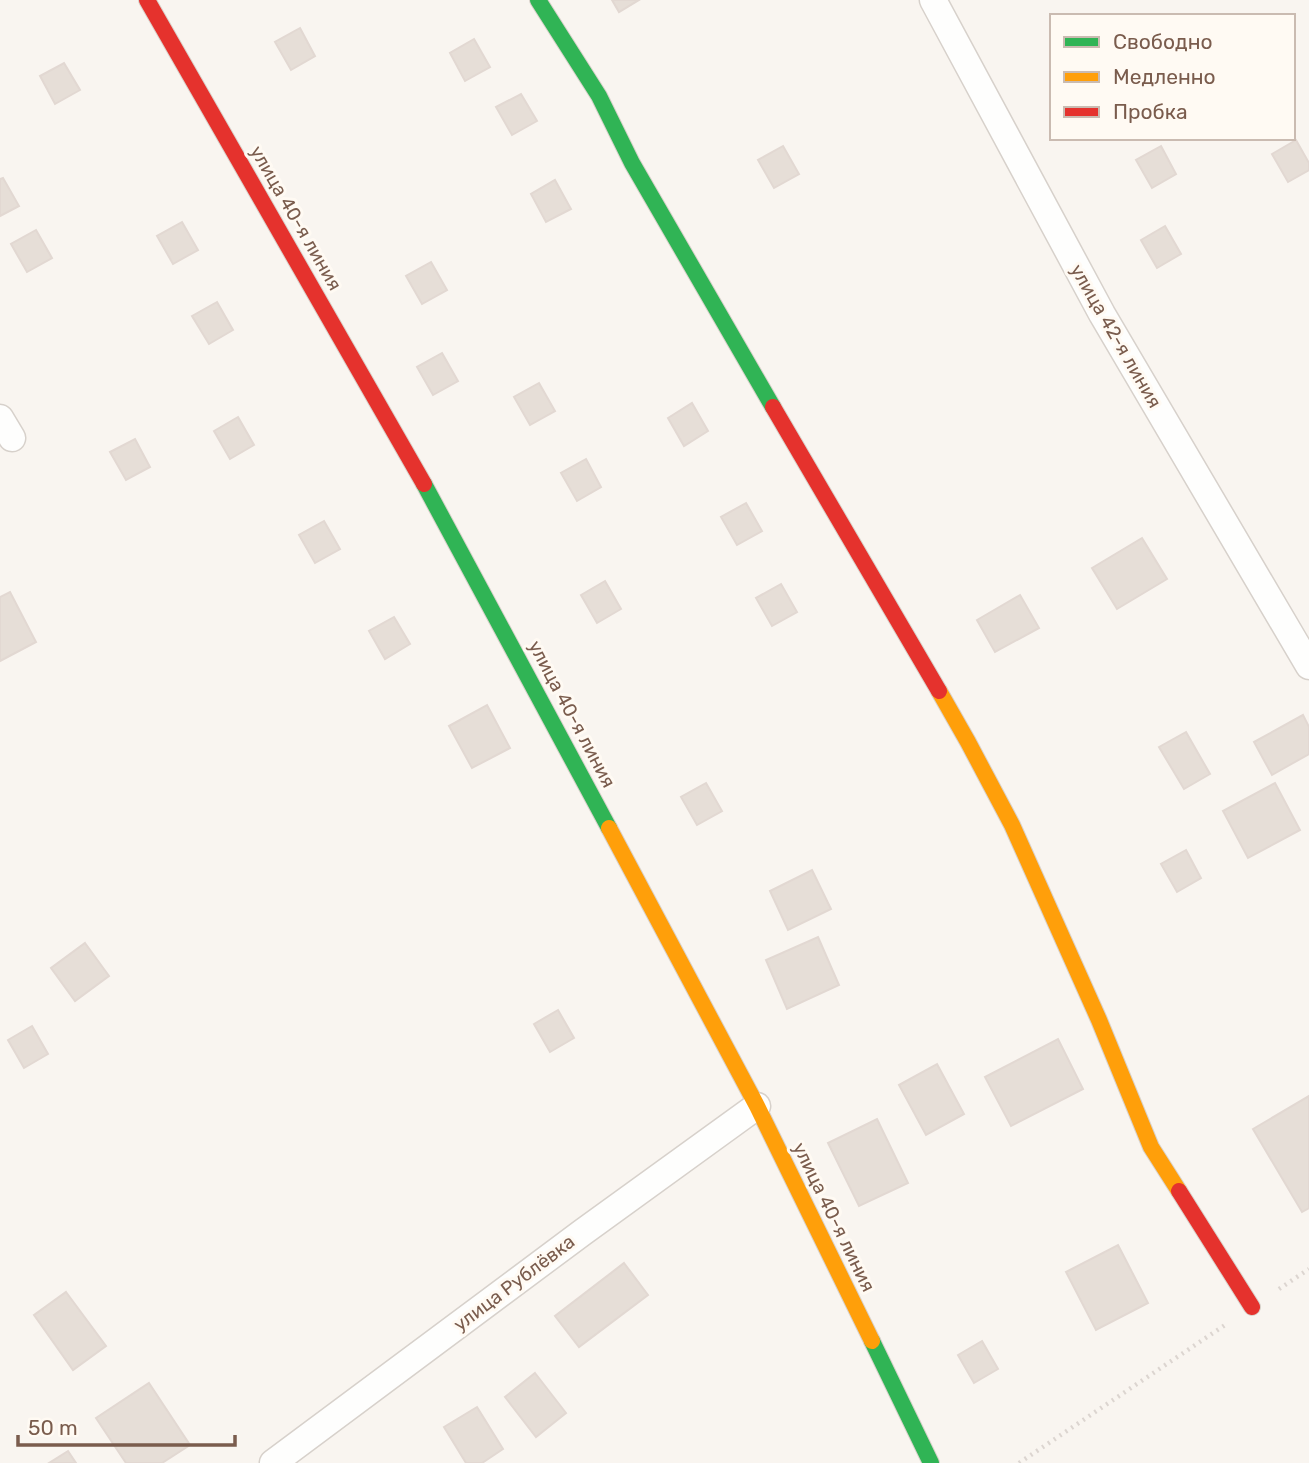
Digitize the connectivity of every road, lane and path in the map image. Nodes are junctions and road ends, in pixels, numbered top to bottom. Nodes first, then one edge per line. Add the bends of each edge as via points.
1 (538, 0) edge
2 (933, 0) edge
3 (153, 2) edge
4 (1309, 666) edge
5 (757, 1106) junction
6 (1309, 1269) edge
7 (1252, 1307) junction
8 (273, 1463) edge
9 (931, 1463) edge
10 (1019, 1463) edge

1 - 7 street via 598,96 632,163 968,742 1012,825 1151,1147
2 - 4 street, улица 42-я линия via 1102,314
3 - 5 street, улица 40-я линия via 438,508
5 - 8 street, улица Рублёвка
5 - 9 street, улица 40-я линия
6 - 7 path
7 - 10 path

